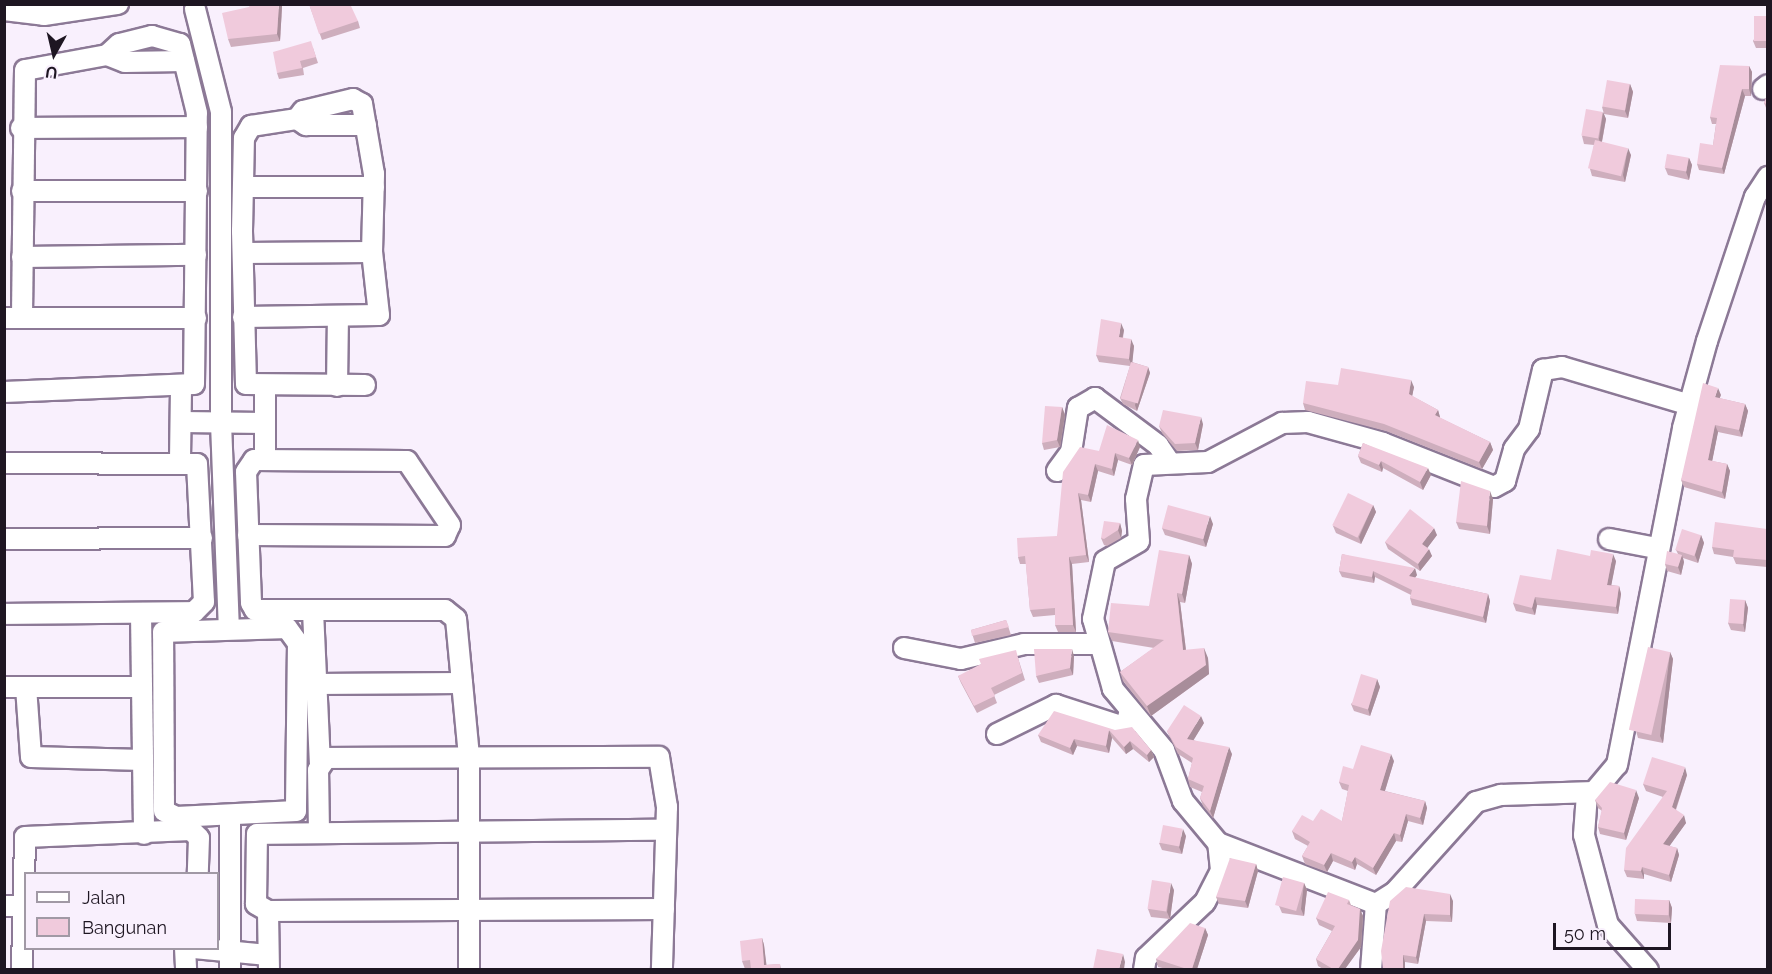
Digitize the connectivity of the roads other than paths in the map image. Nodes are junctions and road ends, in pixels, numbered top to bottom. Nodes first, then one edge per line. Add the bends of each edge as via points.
1 (118, 4) edge
2 (195, 9) dead end
3 (4, 10) edge
4 (197, 127) junction
5 (21, 128) junction
6 (1767, 177) edge
7 (243, 187) junction
8 (374, 187) junction
9 (22, 191) junction
10 (197, 191) junction
11 (372, 252) junction
12 (243, 253) junction
13 (196, 255) junction
14 (22, 257) junction
15 (243, 317) junction
16 (13, 318) edge
17 (196, 318) junction
18 (338, 318) junction
19 (365, 385) dead end
20 (265, 386) junction
21 (337, 386) junction
22 (181, 388) junction
23 (4, 392) edge
24 (1690, 405) junction
25 (181, 422) junction
26 (221, 423) junction
27 (265, 423) junction
28 (180, 460) junction
29 (265, 460) junction
30 (1168, 460) junction
31 (4, 463) edge
32 (1057, 471) dead end
33 (248, 535) junction
34 (202, 538) junction
35 (4, 539) edge
36 (1609, 539) dead end
37 (1656, 548) junction
38 (314, 611) junction
39 (141, 613) junction
40 (4, 614) edge
41 (229, 629) junction
42 (1098, 644) junction
43 (904, 648) dead end
44 (462, 683) junction
45 (315, 684) junction
46 (4, 687) edge
47 (26, 687) junction
48 (142, 687) junction
49 (1129, 714) junction
50 (997, 734) dead end
51 (469, 757) junction
52 (143, 760) junction
53 (320, 763) junction
54 (1587, 794) junction
55 (230, 816) junction
56 (666, 830) junction
57 (469, 831) junction
58 (319, 832) junction
59 (144, 834) junction
60 (1218, 843) junction
61 (198, 872) edge
62 (1376, 904) junction
63 (17, 906) edge
64 (664, 909) junction
65 (469, 910) junction
66 (268, 912) junction
67 (185, 950) edge
68 (200, 950) edge
69 (230, 961) edge
70 (269, 962) edge
71 (22, 969) edge
72 (186, 969) edge
73 (469, 969) edge
74 (662, 969) edge
75 (1144, 969) edge
76 (1371, 969) edge
77 (1648, 969) edge

1 - 3 street via 44,15
2 - 26 street via 221,112
4 - 5 street
4 - 5 street via 184,62 125,62 107,55 25,70
4 - 10 street
5 - 9 street
6 - 24 street via 1755,197
7 - 8 street
7 - 8 street via 244,138 250,126 297,119 306,124 366,124
7 - 12 street
8 - 11 street
9 - 10 street
9 - 14 street
10 - 13 street
11 - 12 street
11 - 18 street via 379,315
12 - 15 street
13 - 14 street
13 - 17 street
14 - 16 street
15 - 18 street
15 - 20 street via 244,379 246,384
16 - 17 street
17 - 22 street via 196,378
18 - 21 street
19 - 21 street
20 - 21 street
20 - 27 street
22 - 23 street
22 - 25 street
24 - 30 street via 1562,367 1542,370 1528,429 1514,449 1505,482 1494,487 1383,443 1308,422 1282,423 1216,460
24 - 37 street
25 - 26 street
25 - 28 street
26 - 27 street
26 - 41 street
27 - 29 street
28 - 31 street
28 - 34 street via 196,464 200,472
29 - 33 street via 254,460 246,472
29 - 33 street via 407,461 450,531 446,536
30 - 32 street via 1158,445 1095,398 1078,408 1071,452
30 - 42 street via 1144,465 1136,499 1139,541 1105,561 1093,619
33 - 38 street via 255,610
34 - 35 street
34 - 39 street via 201,610
36 - 37 street
37 - 54 street via 1617,765 1605,783
38 - 44 street via 452,613
38 - 45 street
39 - 40 street
39 - 48 street
41 - 55 street via 287,628 294,634 299,804 287,815
41 - 55 street via 163,632 160,653 164,811 176,817
42 - 43 street via 1024,644 961,658
42 - 49 street via 1110,682
44 - 45 street
44 - 51 street
45 - 53 street
46 - 47 street
47 - 48 street
47 - 52 street via 31,757
48 - 52 street
49 - 50 street via 1126,726 1121,726 1056,705
49 - 60 street via 1164,750 1183,801
51 - 53 street via 326,758
51 - 56 street via 659,757
51 - 57 street
52 - 59 street
53 - 58 street
54 - 62 street via 1501,795 1476,802 1395,892
54 - 77 street via 1584,835 1608,925
55 - 69 street
56 - 57 street
56 - 64 street
57 - 58 street
57 - 65 street
58 - 66 street via 257,834 256,904
59 - 61 street via 197,833
59 - 63 street via 25,837
60 - 62 street
60 - 75 street via 1221,870 1205,902 1146,958
62 - 76 street
63 - 71 street
64 - 65 street
64 - 74 street
65 - 66 street
65 - 73 street
66 - 70 street
67 - 72 street
68 - 69 street
69 - 70 street

